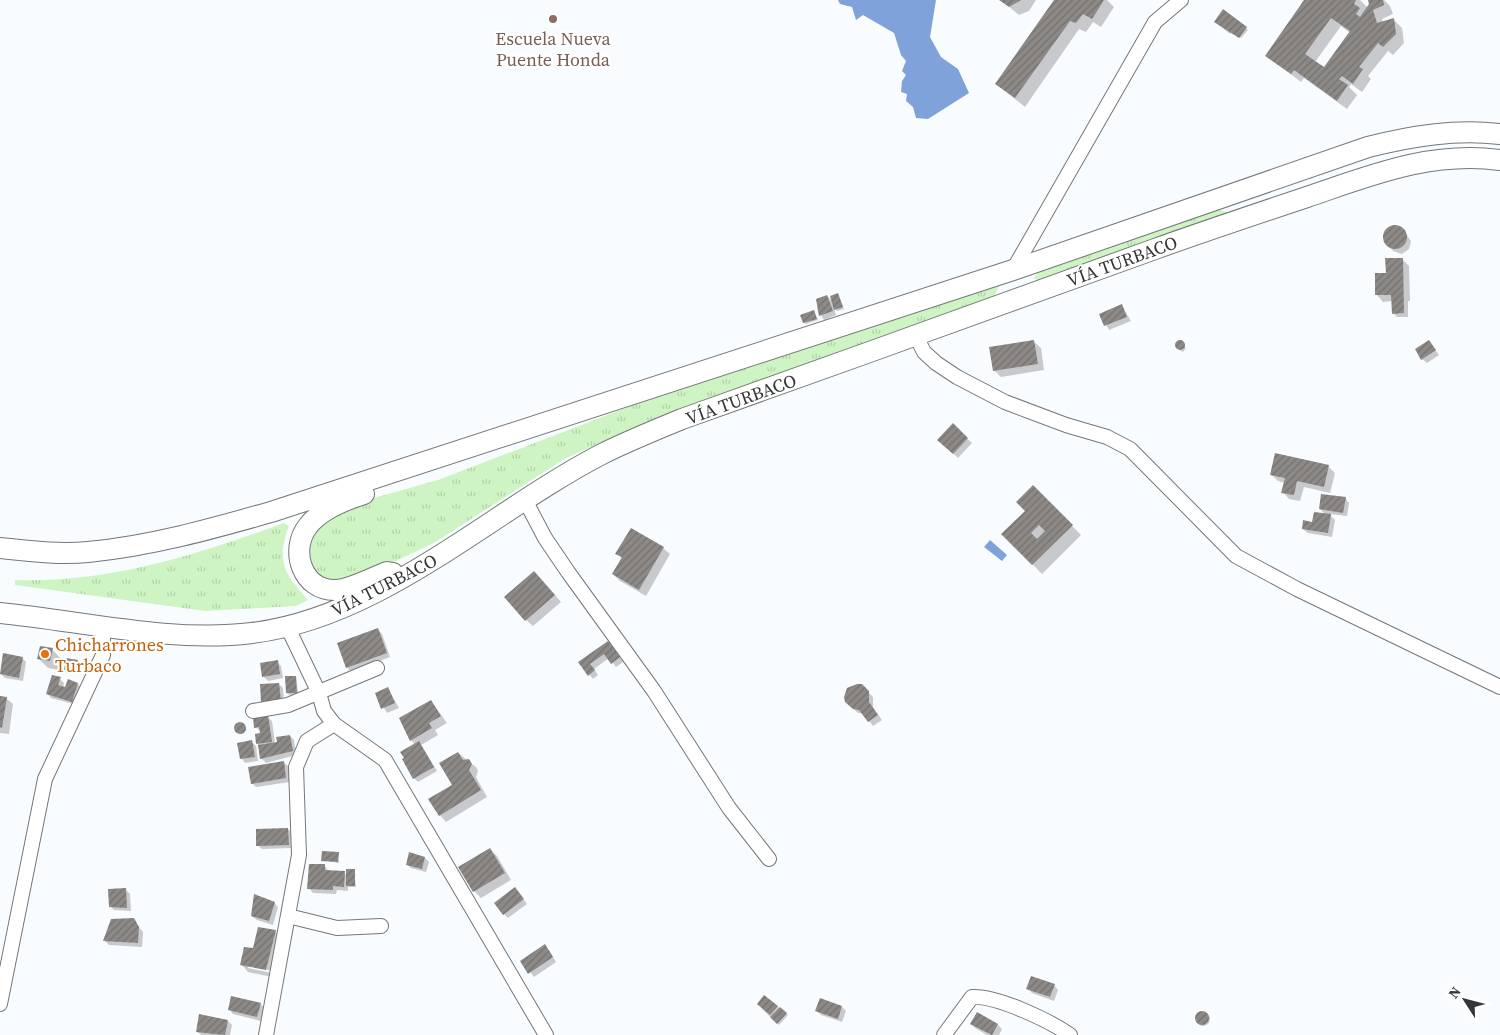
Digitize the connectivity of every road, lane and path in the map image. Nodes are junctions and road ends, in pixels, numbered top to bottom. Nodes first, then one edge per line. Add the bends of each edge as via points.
1 (1181, 0) edge
2 (1500, 134) edge
3 (1500, 160) edge
4 (1012, 270) junction
5 (916, 336) junction
6 (517, 432) junction
7 (526, 500) junction
8 (0, 548) edge
9 (407, 575) junction
10 (0, 613) edge
11 (103, 626) junction
12 (287, 626) junction
13 (377, 668) dead end
14 (1500, 687) edge
15 (319, 693) junction
16 (253, 710) dead end
17 (334, 724) junction
18 (769, 859) dead end
19 (288, 916) junction
20 (381, 926) dead end
21 (0, 1004) edge
22 (266, 1035) edge
23 (546, 1035) edge
24 (944, 1035) edge
25 (1070, 1035) edge

1 - 4 street via 1154,22
2 - 4 highway, VÍA TURBACO via 1445,132 1368,148
3 - 5 highway, VÍA TURBACO via 1445,158 1400,166 1194,235
4 - 6 highway, VÍA TURBACO
5 - 7 highway, VÍA TURBACO via 645,434 602,454
5 - 14 street via 924,352 936,364 957,377 1005,402 1107,437 1130,449 1236,556
6 - 8 highway, VÍA TURBACO via 271,512 181,537 86,552
6 - 9 highway via 493,449 349,499 314,520 301,536 298,553 304,573 326,589 338,590 387,572
7 - 9 highway, VÍA TURBACO
7 - 18 street via 545,538 568,572 654,691 729,808
9 - 12 highway, VÍA TURBACO via 328,614
10 - 11 highway, VÍA TURBACO
11 - 12 highway, VÍA TURBACO via 211,636 254,633
11 - 21 street via 103,655 46,779
12 - 15 street
13 - 15 street
15 - 16 street via 288,705
15 - 17 street via 324,711
17 - 19 street via 307,741 296,766 299,855
17 - 23 street via 384,760
19 - 20 street via 337,928
19 - 22 street
24 - 25 street via 972,997 982,996

